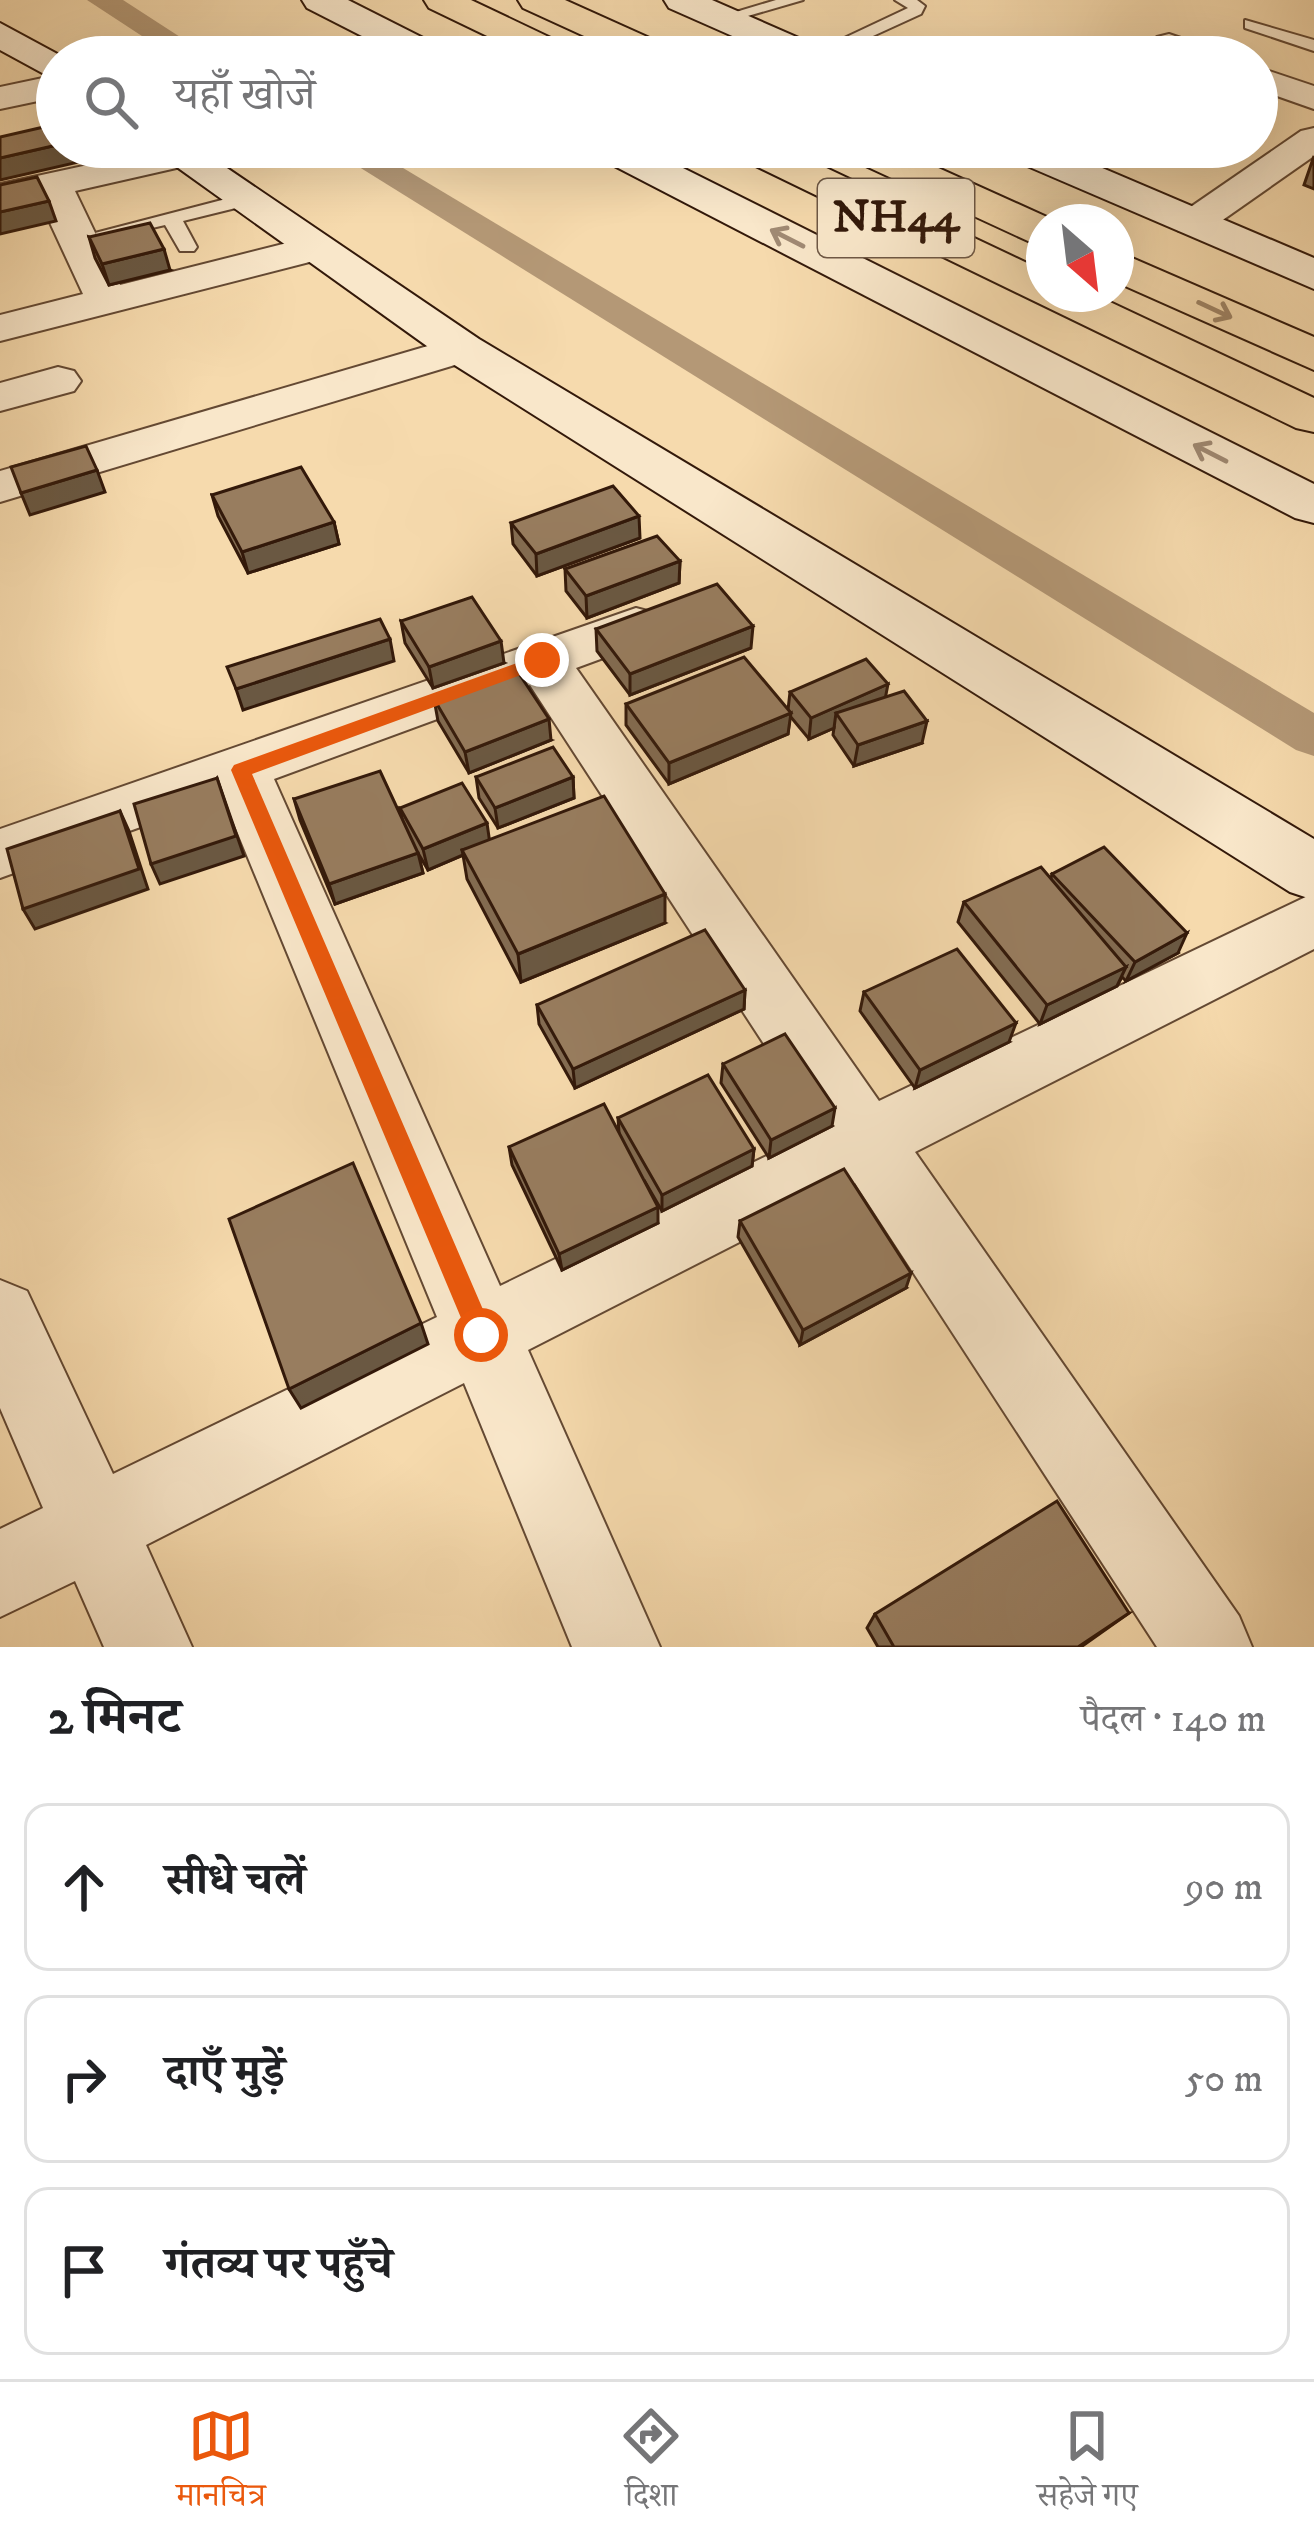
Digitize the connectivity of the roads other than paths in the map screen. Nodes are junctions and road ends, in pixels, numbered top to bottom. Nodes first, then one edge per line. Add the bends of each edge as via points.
1 (320, 0) edge
2 (442, 0) edge
3 (536, 0) edge
4 (682, 0) edge
5 (795, 0) edge
6 (903, 0) edge
7 (724, 18) junction
8 (1251, 24) dead end
9 (391, 36) edge
10 (517, 36) edge
11 (615, 36) edge
12 (765, 36) edge
13 (858, 36) edge
14 (4, 39) edge
15 (1314, 46) edge
16 (36, 58) edge
17 (1278, 85) edge
18 (36, 90) edge
19 (0, 98) edge
20 (1314, 98) edge
21 (1314, 139) edge
22 (1278, 164) edge
23 (112, 168) edge
24 (199, 168) edge
25 (650, 168) edge
26 (793, 168) edge
27 (904, 168) edge
28 (1066, 168) edge
29 (1272, 168) edge
30 (52, 184) junction
31 (0, 196) edge
32 (244, 200) junction
33 (171, 217) junction
34 (1193, 223) junction
35 (1026, 224) edge
36 (100, 234) edge
37 (187, 247) dead end
38 (315, 248) junction
39 (1134, 273) edge
40 (1314, 275) edge
41 (1026, 279) edge
42 (106, 301) junction
43 (1094, 312) edge
44 (0, 328) edge
45 (461, 349) junction
46 (1314, 355) edge
47 (58, 381) dead end
48 (0, 397) edge
49 (1314, 417) edge
50 (0, 487) edge
51 (1314, 506) edge
52 (636, 626) edge
53 (542, 660) junction
54 (241, 770) junction
55 (0, 854) edge
56 (1314, 873) edge
57 (1314, 919) edge
58 (868, 1141) junction
59 (0, 1318) edge
60 (481, 1335) junction
61 (95, 1527) junction
62 (0, 1574) edge
63 (148, 1647) edge
64 (616, 1647) edge
65 (1208, 1647) edge

1 - 9 main road
2 - 10 highway
3 - 11 highway
4 - 7 main road
5 - 7 lane
6 - 13 lane via 915,10
7 - 12 main road
8 - 15 lane
14 - 16 main road
17 - 20 street
18 - 19 street
21 - 22 street
23 - 30 street
24 - 32 main road
51 -> 25 main road
26 - 41 highway, NH44
27 - 35 highway, NH44
28 - 34 main road
29 - 34 street
30 - 31 street
30 - 42 street
32 - 33 lane
32 - 38 main road
33 - 36 lane
33 - 37 lane
34 - 40 main road
38 - 42 street
38 - 45 main road
39 -> 46 highway
42 - 44 street
43 - 49 highway
45 - 50 street
45 - 56 main road
47 - 48 street
52 - 53 street
53 - 54 street
53 - 58 street
54 - 55 street
54 - 60 street
57 - 58 street
58 - 60 street
58 - 65 street
59 - 61 street
60 - 61 street
60 - 64 street
61 - 62 street
61 - 63 street

